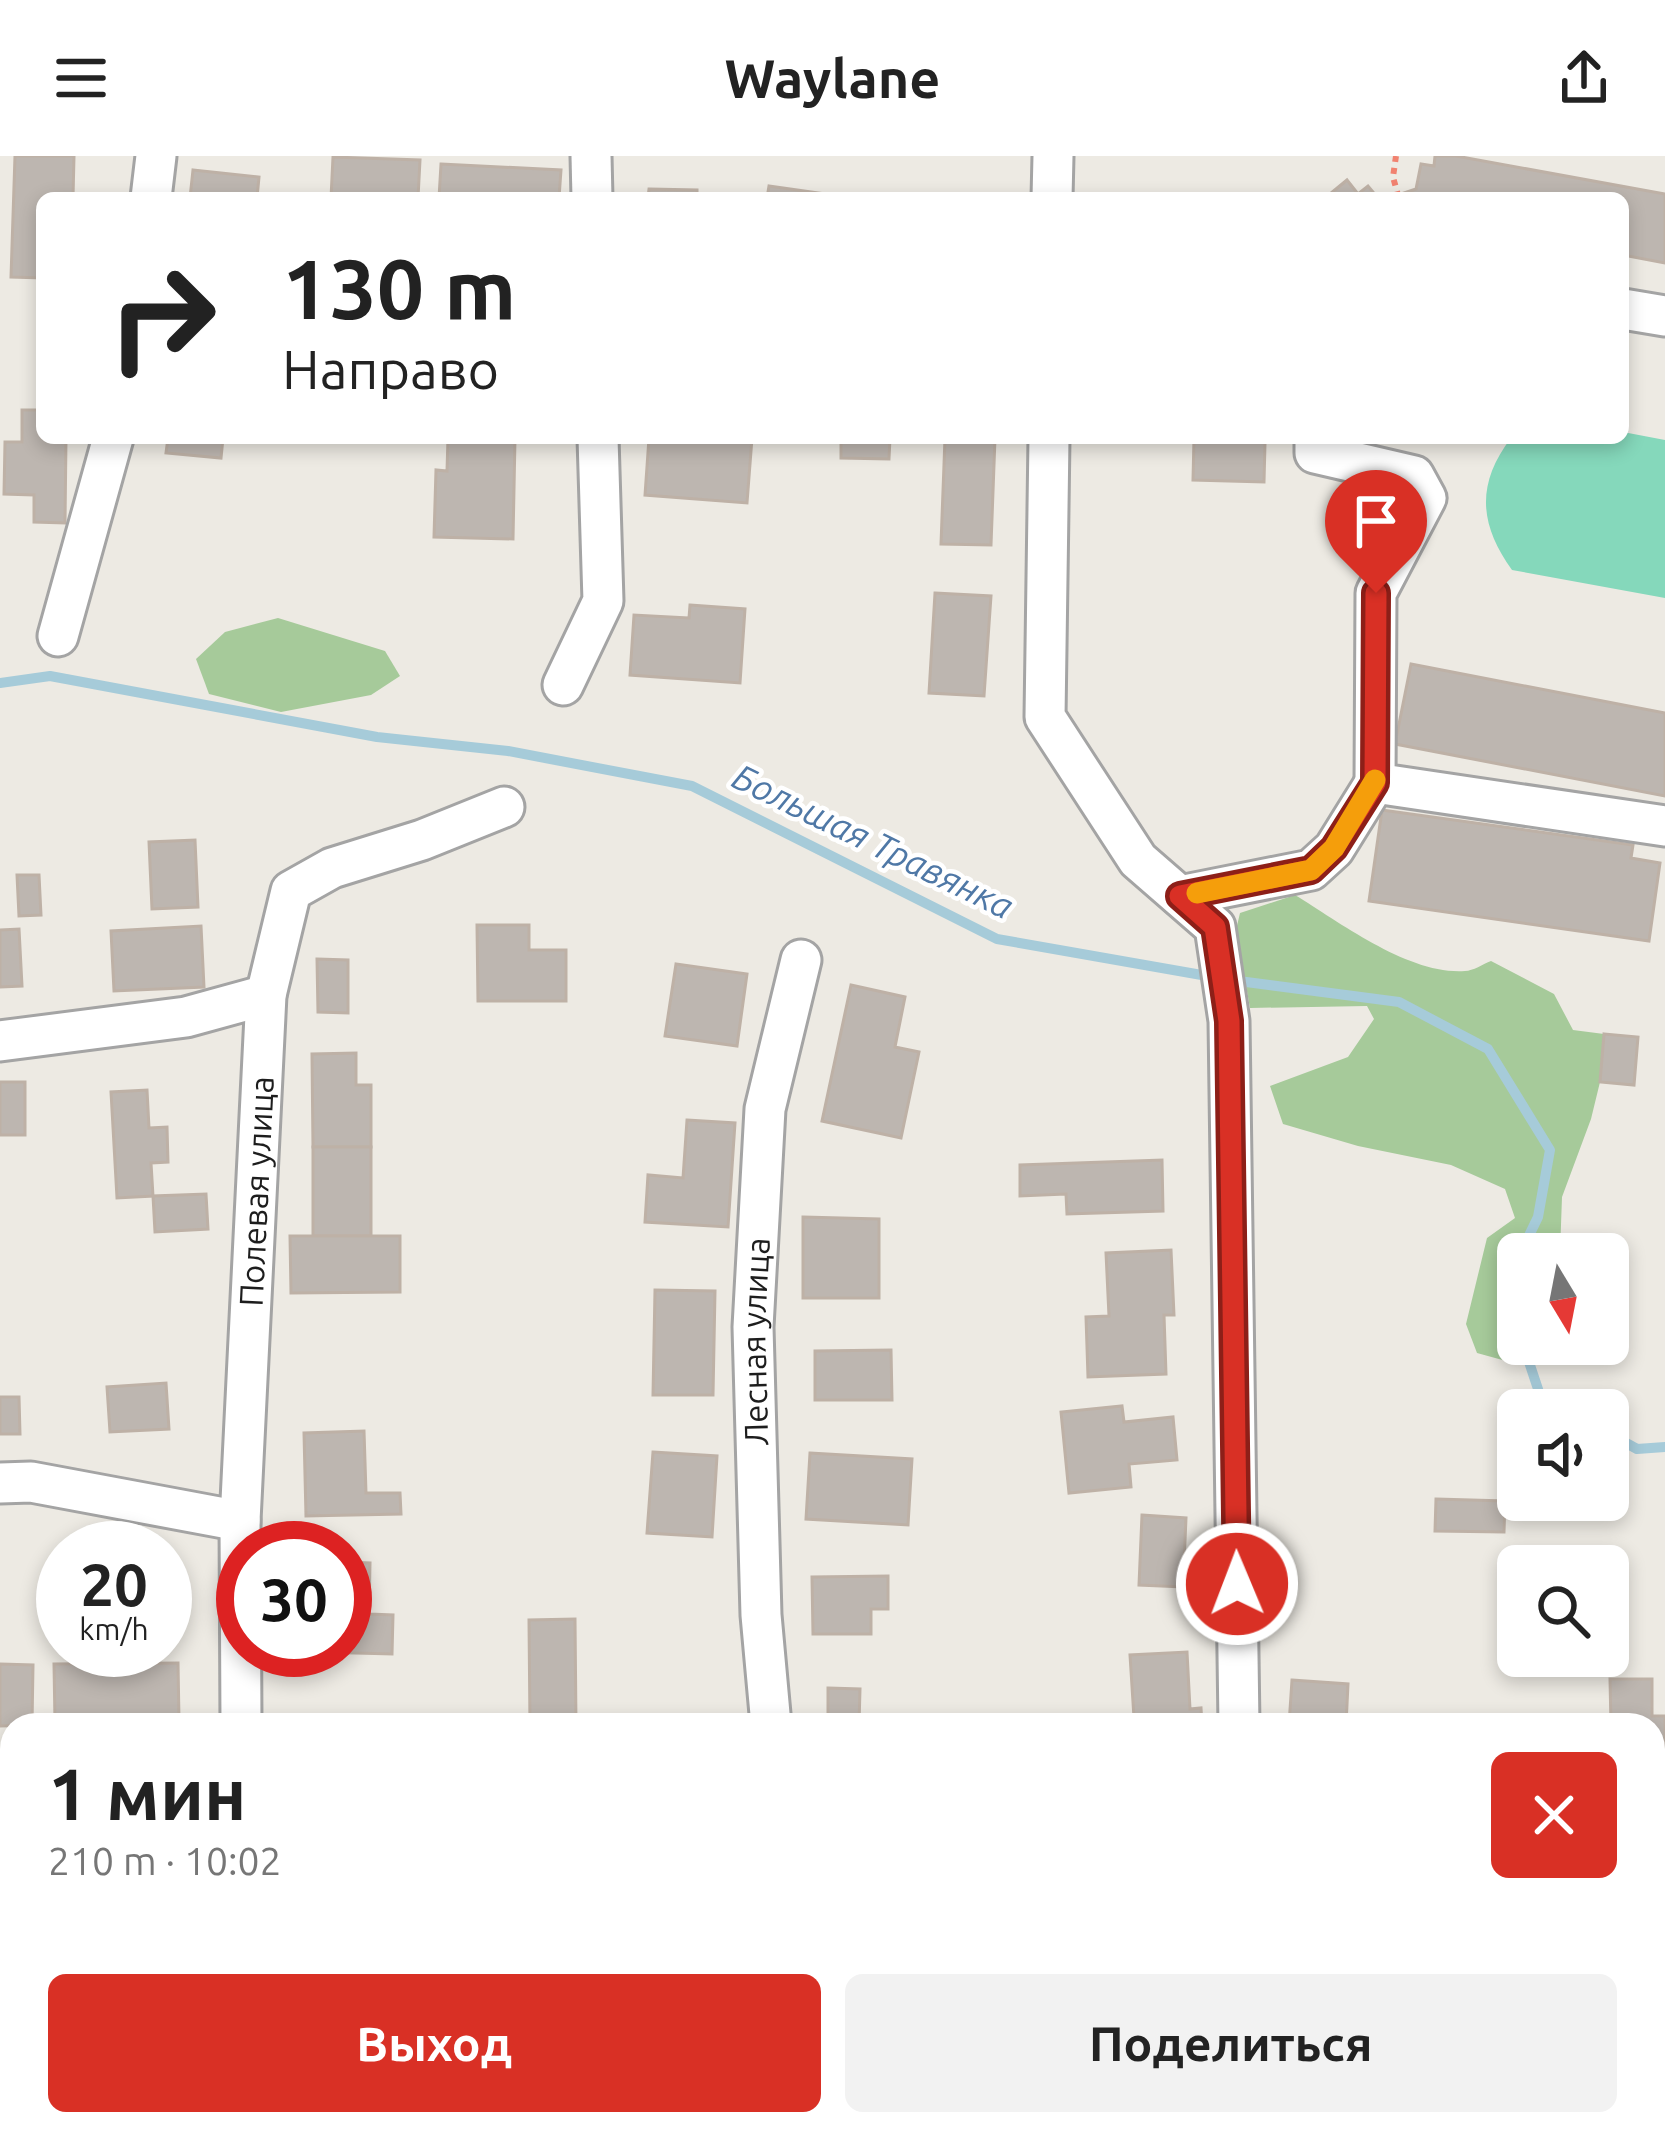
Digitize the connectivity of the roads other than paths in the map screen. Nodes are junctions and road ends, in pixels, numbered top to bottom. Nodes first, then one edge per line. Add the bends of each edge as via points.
1 (156, 156) edge
2 (591, 156) edge
3 (1053, 156) edge
4 (152, 192) edge
5 (592, 192) edge
6 (1052, 192) edge
7 (1629, 310) edge
8 (1665, 316) edge
9 (111, 444) edge
10 (598, 444) edge
11 (1049, 444) edge
12 (1315, 444) edge
13 (58, 636) dead end
14 (563, 685) dead end
15 (1375, 783) junction
16 (504, 806) dead end
17 (1665, 826) edge
18 (1180, 896) junction
19 (801, 960) dead end
20 (266, 994) junction
21 (0, 1041) edge
22 (0, 1483) edge
23 (235, 1521) edge
24 (240, 1521) edge
25 (241, 1677) edge
26 (241, 1713) edge
27 (770, 1713) edge
28 (1238, 1713) edge

1 - 4 street
2 - 5 street
3 - 6 street
7 - 8 street
9 - 13 street
10 - 14 street via 602,601
11 - 18 street via 1045,717 1138,860
12 - 15 street via 1315,453 1414,476 1426,498 1376,593
15 - 17 street
15 - 18 street via 1311,870
16 - 20 street, Полевая улица via 332,868 291,891
18 - 28 street via 1215,927 1229,1021
19 - 27 street, Лесная улица via 765,1109 753,1327
20 - 21 street via 186,1017
20 - 24 street, Полевая улица
22 - 23 street via 31,1481
25 - 26 street, Полевая улица

